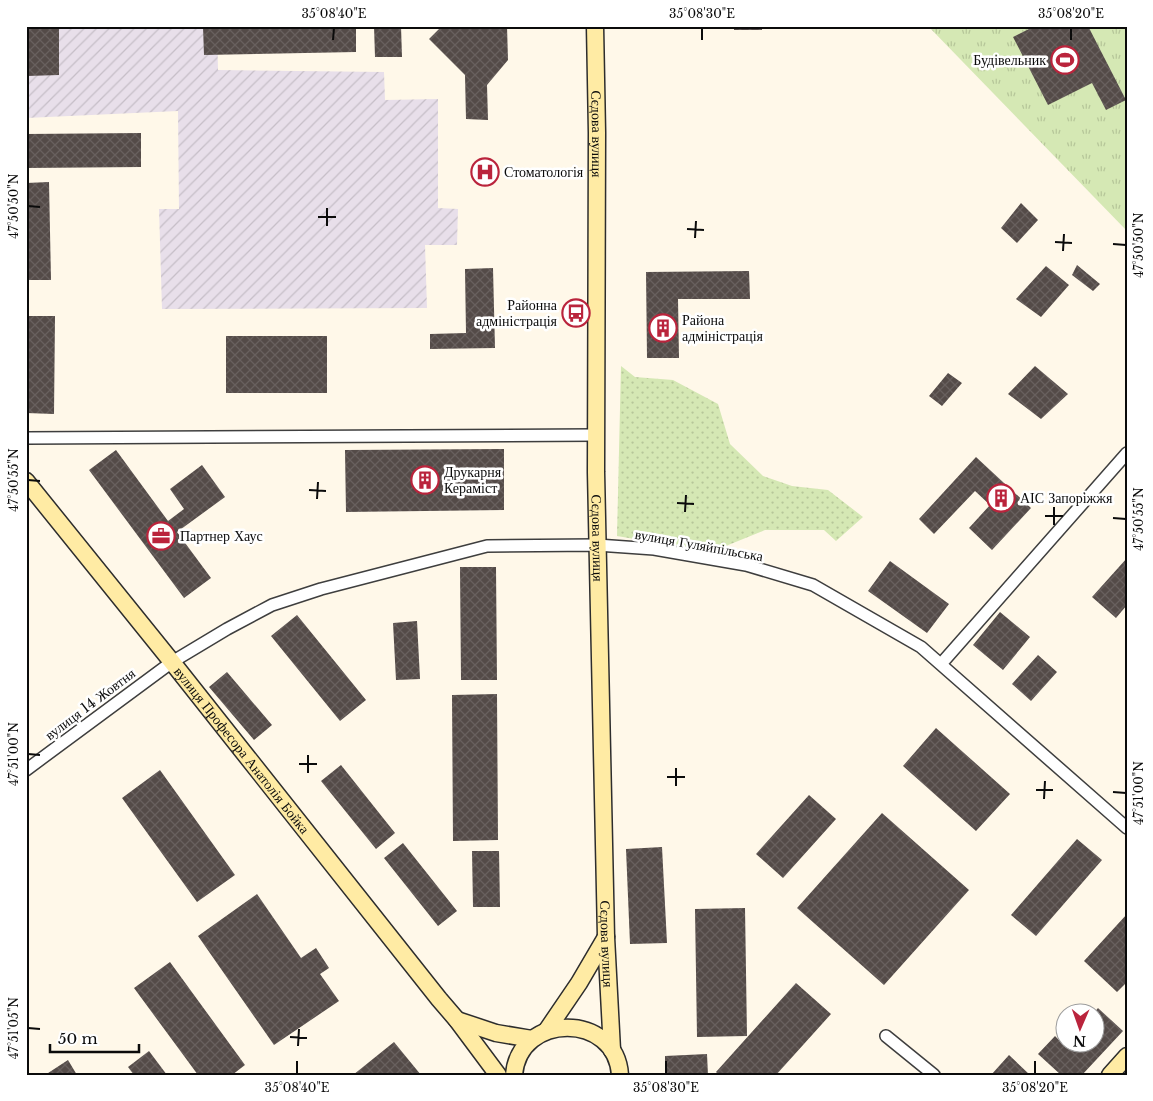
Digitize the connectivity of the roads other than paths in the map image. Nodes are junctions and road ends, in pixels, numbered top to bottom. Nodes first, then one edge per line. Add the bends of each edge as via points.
1 (595, 26) edge
2 (596, 436) junction
3 (26, 438) edge
4 (1127, 453) edge
5 (26, 481) edge
6 (597, 545) junction
7 (172, 662) junction
8 (941, 664) junction
9 (26, 770) edge
10 (1127, 828) edge
11 (606, 938) junction
12 (457, 1020) junction
13 (547, 1030) junction
14 (886, 1036) dead end
15 (532, 1039) junction
16 (612, 1050) junction
17 (1127, 1056) edge
18 (498, 1075) edge
19 (514, 1075) edge
20 (620, 1075) edge
21 (934, 1075) edge
22 (1110, 1075) edge

1 - 2 street, Сєдова вулиця
2 - 3 street
2 - 6 street, Сєдова вулиця
4 - 8 street
5 - 7 street, вулиця Професора Анатолія Бойка
6 - 7 street, вулиця Гуляйпільська via 487,546 321,589 272,605
6 - 8 street, вулиця Гуляйпільська via 654,549 746,565 813,586 921,647
6 - 11 street, Сєдова вулиця
7 - 9 street, вулиця 14 Жовтня
7 - 12 street, вулиця Професора Анатолія Бойка
8 - 10 street, вулиця Гуляйпільська
11 - 13 street
11 - 16 street, Сєдова вулиця
12 - 15 street via 496,1033
12 - 18 street, вулиця Професора Анатолія Бойка
13 - 15 street
13 - 16 street via 565,1026 583,1029 600,1037
14 - 21 street
15 - 19 street via 521,1052
16 - 20 street
17 - 22 street

